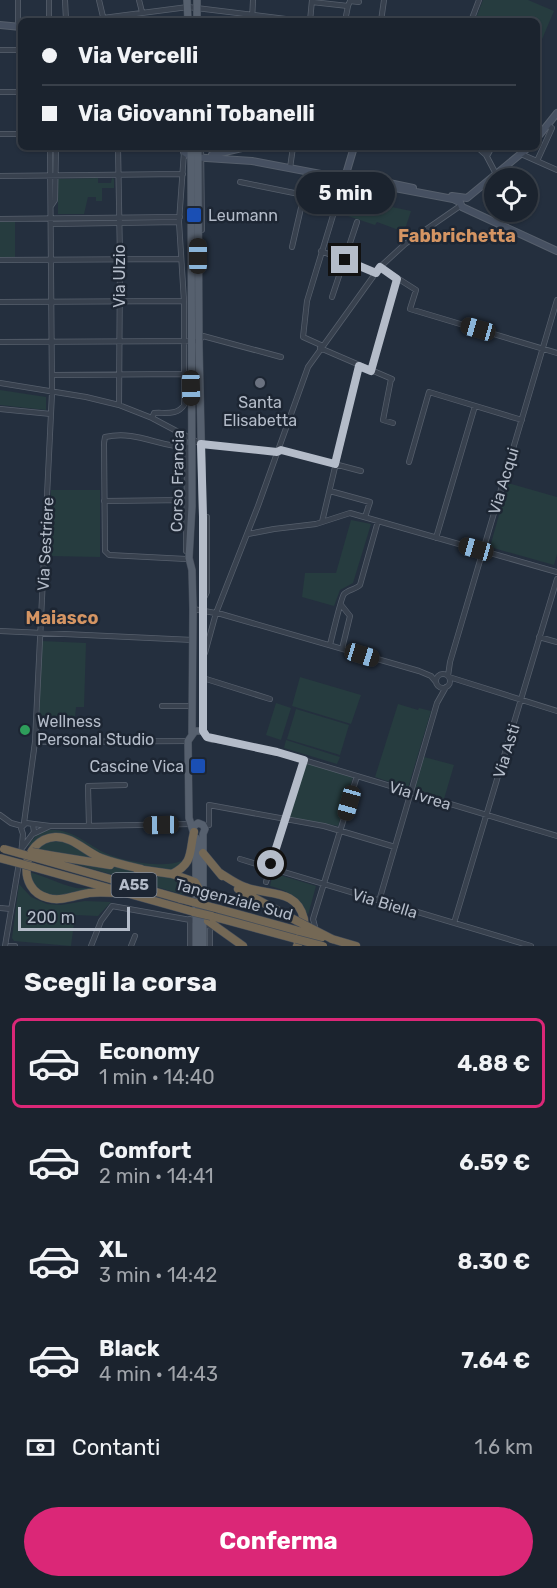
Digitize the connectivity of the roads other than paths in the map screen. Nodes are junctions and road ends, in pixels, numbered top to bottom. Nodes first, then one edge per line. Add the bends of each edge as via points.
1 (18, 0) edge
2 (49, 0) edge
3 (65, 0) edge
4 (99, 0) edge
5 (139, 0) edge
6 (197, 0) edge
7 (253, 0) edge
8 (384, 0) edge
9 (479, 0) edge
10 (312, 1) edge
11 (359, 2) dead end
12 (186, 4) edge
13 (348, 6) junction
14 (197, 9) junction
15 (142, 12) junction
16 (252, 15) junction
17 (19, 18) edge
18 (49, 18) edge
19 (67, 18) edge
20 (103, 18) edge
21 (109, 18) edge
22 (197, 18) edge
23 (277, 18) edge
24 (310, 18) edge
25 (346, 18) edge
26 (381, 18) edge
27 (472, 18) edge
28 (0, 50) edge
29 (18, 50) edge
30 (0, 92) edge
31 (18, 92) edge
32 (557, 113) edge
33 (547, 125) junction
34 (0, 134) edge
35 (18, 134) edge
36 (540, 134) edge
37 (50, 150) edge
38 (56, 150) edge
39 (118, 150) edge
40 (184, 150) edge
41 (186, 150) edge
42 (193, 150) edge
43 (200, 150) edge
44 (238, 150) edge
45 (293, 150) edge
46 (353, 150) edge
47 (480, 150) edge
48 (490, 150) edge
49 (526, 150) edge
50 (521, 154) junction
51 (226, 155) junction
52 (487, 156) junction
53 (199, 157) junction
54 (537, 161) junction
55 (290, 168) junction
56 (493, 168) edge
57 (504, 168) edge
58 (557, 170) edge
59 (118, 174) junction
60 (183, 174) junction
61 (53, 175) junction
62 (0, 176) edge
63 (345, 176) junction
64 (240, 182) dead end
65 (484, 184) edge
66 (304, 195) junction
67 (337, 202) junction
68 (463, 203) junction
69 (0, 219) edge
70 (119, 220) junction
71 (180, 220) junction
72 (51, 221) junction
73 (357, 222) dead end
74 (292, 247) dead end
75 (321, 251) junction
76 (557, 251) edge
77 (195, 256) junction
78 (51, 259) junction
79 (120, 259) junction
80 (180, 259) junction
81 (0, 260) edge
82 (345, 260) junction
83 (380, 267) junction
84 (376, 273) junction
85 (397, 279) junction
86 (332, 297) dead end
87 (557, 300) edge
88 (120, 301) junction
89 (184, 301) junction
90 (0, 302) edge
91 (52, 302) junction
92 (187, 340) junction
93 (52, 341) junction
94 (119, 341) junction
95 (199, 341) junction
96 (0, 342) edge
97 (322, 347) junction
98 (542, 348) junction
99 (557, 352) edge
100 (281, 357) dead end
101 (359, 366) junction
102 (371, 371) junction
103 (119, 374) junction
104 (184, 374) junction
105 (52, 375) junction
106 (0, 383) edge
107 (52, 393) junction
108 (119, 405) junction
109 (475, 406) junction
110 (0, 410) edge
111 (174, 413) junction
112 (51, 414) junction
113 (151, 415) junction
114 (522, 420) junction
115 (393, 423) dead end
116 (168, 426) junction
117 (189, 443) junction
118 (201, 444) junction
119 (277, 452) junction
120 (409, 462) dead end
121 (335, 464) junction
122 (361, 471) dead end
123 (330, 491) junction
124 (187, 500) junction
125 (104, 501) junction
126 (365, 517) junction
127 (378, 521) junction
128 (322, 522) junction
129 (248, 534) junction
130 (436, 537) junction
131 (482, 551) junction
132 (186, 559) junction
133 (557, 572) edge
134 (557, 579) edge
135 (342, 606) junction
136 (193, 609) junction
137 (202, 610) junction
138 (216, 613) junction
139 (0, 631) edge
140 (40, 633) junction
141 (539, 637) junction
142 (191, 640) junction
143 (205, 640) junction
144 (557, 642) edge
145 (330, 645) junction
146 (342, 649) junction
147 (419, 671) junction
148 (445, 675) junction
149 (203, 678) junction
150 (437, 684) junction
151 (466, 684) junction
152 (447, 686) junction
153 (270, 699) dead end
154 (521, 700) junction
155 (437, 703) junction
156 (162, 706) dead end
157 (193, 706) junction
158 (557, 711) edge
159 (203, 731) junction
160 (192, 733) junction
161 (212, 738) joint
162 (188, 741) junction
163 (35, 742) junction
164 (304, 760) junction
165 (357, 776) junction
166 (125, 785) dead end
167 (411, 792) junction
168 (28, 803) junction
169 (487, 814) junction
170 (0, 815) edge
171 (285, 819) junction
172 (32, 824) junction
173 (23, 825) junction
174 (50, 826) junction
175 (88, 826) junction
176 (198, 828) junction
177 (341, 831) junction
178 (23, 834) junction
179 (32, 835) junction
180 (557, 836) edge
181 (395, 847) junction
182 (2, 848) edge
183 (22, 848) junction
184 (203, 853) junction
185 (0, 858) edge
186 (47, 858) junction
187 (240, 859) dead end
188 (270, 868) junction
189 (141, 869) junction
190 (220, 873) junction
191 (172, 874) junction
192 (195, 882) junction
193 (266, 882) dead end
194 (324, 884) junction
195 (121, 892) junction
196 (203, 896) junction
197 (379, 901) junction
198 (0, 908) edge
199 (11, 909) junction
200 (217, 917) junction
201 (196, 919) junction
202 (454, 923) junction
203 (135, 936) dead end
204 (297, 939) edge
205 (332, 939) junction
206 (8, 946) edge
207 (15, 946) edge
208 (93, 946) edge
209 (130, 946) edge
210 (190, 946) edge
211 (196, 946) edge
212 (203, 946) edge
213 (210, 946) edge
214 (243, 946) edge
215 (321, 946) edge
216 (356, 946) edge
217 (531, 946) edge

1 - 17 street
2 - 18 street
3 - 19 street
4 - 20 street
5 - 15 street
6 - 14 main road
7 - 16 street
8 - 26 street
9 - 27 street
10 - 13 street
10 - 24 street
11 - 13 street via 350,0
12 - 14 street
12 - 15 street
13 - 25 street
14 - 16 street
14 - 22 main road
15 - 21 street
16 - 23 street
28 - 29 street
30 - 31 street
32 - 33 street
33 - 36 street
33 - 54 street via 552,128
34 - 35 street
37 - 61 street
38 - 61 street
39 - 59 street, Via Ulzio
40 - 60 street, Corso Francia
41 - 53 street
42 - 53 main road, Corso Francia
43 - 53 main road, Corso Francia
44 - 51 street
45 - 55 street
46 - 63 street
47 - 52 street
48 - 52 street
49 - 50 street
50 - 54 street
50 - 57 street
51 - 53 street
51 - 55 street
52 - 56 street
53 - 77 main road, Corso Francia
53 - 77 main road, Corso Francia via 200,231
54 - 58 street
55 - 63 street
59 - 60 street
59 - 61 street
59 - 70 street, Via Ulzio
60 - 71 street, Corso Francia
61 - 62 street
61 - 72 street, Via Sestriere via 55,200
63 - 67 street
63 - 68 street
64 - 66 street
65 - 68 street
66 - 67 street
66 - 74 street
67 - 75 street
68 - 76 street
68 - 83 street
69 - 72 street
70 - 71 street
70 - 72 street
70 - 79 street, Via Ulzio
71 - 80 street, Corso Francia
72 - 78 street, Via Sestriere
73 - 82 street
75 - 82 street
75 - 97 street via 307,301 303,336
77 - 92 main road, Corso Francia
77 - 95 main road, Corso Francia
78 - 79 street
78 - 81 street
78 - 91 street, Via Sestriere
79 - 80 street
79 - 88 street, Via Ulzio
80 - 89 street, Corso Francia
82 - 84 street
82 - 86 street
83 - 84 street
83 - 85 street
84 - 97 street
85 - 98 street via 416,290 410,309
85 - 102 street
87 - 98 street, Via Acqui
88 - 89 street
88 - 91 street
88 - 94 street, Via Ulzio
89 - 92 street, Corso Francia
90 - 91 street
91 - 93 street, Via Sestriere
92 - 94 street
92 - 95 street
92 - 104 street, Corso Francia
92 - 117 main road, Corso Francia
93 - 94 street
93 - 96 street
93 - 105 street, Via Sestriere
94 - 103 street, Via Ulzio
95 - 100 street via 203,336
95 - 118 main road, Corso Francia
97 - 101 street
97 - 119 street via 308,367
98 - 99 street
98 - 114 street, Via Acqui
101 - 102 street
101 - 121 street
102 - 115 street via 392,379 383,420
103 - 104 street
103 - 105 street
103 - 108 street, Via Ulzio
104 - 111 street, Corso Francia via 184,405
105 - 107 street, Via Sestriere
106 - 107 street
107 - 108 street
107 - 112 street, Via Sestriere
108 - 113 street
109 - 114 street
109 - 120 street via 429,392
109 - 130 street
110 - 112 street
111 - 113 street
111 - 116 street
112 - 140 street, Via Sestriere
113 - 116 street
114 - 131 street, Via Acqui
116 - 117 street via 184,434
117 - 118 street
117 - 124 street, Corso Francia
117 - 125 street, Corso Francia via 174,447 138,436 105,437
117 - 136 main road, Corso Francia
118 - 119 street
118 - 137 main road, Corso Francia
119 - 121 street
119 - 129 street
121 - 122 street
121 - 123 street
123 - 126 street via 370,501
123 - 128 street
124 - 125 street, Corso Francia
124 - 132 street, Corso Francia
125 - 132 street, Corso Francia via 103,546 109,555
126 - 127 street
126 - 128 street via 352,513
127 - 130 street
127 - 135 street via 360,585 344,594
128 - 129 street
129 - 138 street
130 - 131 street
131 - 133 street
131 - 148 street, Via Acqui
132 - 142 street, Corso Francia
134 - 141 street, Via Asti
135 - 145 street
135 - 146 street via 350,616
136 - 137 street
136 - 142 main road, Corso Francia
137 - 138 street
137 - 143 main road, Corso Francia
138 - 143 street
138 - 145 street
139 - 140 street
140 - 142 street
140 - 163 street, Via Sestriere
141 - 144 street
141 - 154 street, Via Asti
142 - 157 main road, Corso Francia
143 - 149 main road, Corso Francia
145 - 146 street
146 - 147 street
147 - 148 street
147 - 150 street
148 - 150 street
148 - 151 street
148 - 152 street
149 - 153 street
149 - 159 main road, Corso Francia
150 - 152 street
150 - 155 street
151 - 152 street
151 - 154 street
152 - 155 street
154 - 158 street
154 - 169 street, Via Asti
155 - 167 street
156 - 157 street
157 - 160 main road, Corso Francia
159 - 160 main road
159 - 161 main road
160 - 162 main road
161 - 164 street, Via Ivrea
162 - 163 street
162 - 176 main road via 189,818
163 - 168 street, Via Sestriere
164 - 165 street, Via Ivrea
164 - 171 street
165 - 167 street, Via Ivrea
165 - 177 street
166 - 175 street via 88,786
167 - 169 street, Via Ivrea
167 - 181 street
168 - 172 street, Via Sestriere
168 - 173 street, Via Sestriere
169 - 180 street, Via Ivrea
169 - 202 street, Via Asti
170 - 173 street
171 - 176 street via 209,805
171 - 177 street
171 - 188 street
172 - 173 street
172 - 174 street
172 - 179 street, Via Sestriere
173 - 178 street, Via Sestriere
174 - 175 street
174 - 179 street
175 - 176 street
176 - 184 main road
176 - 191 highway via 190,860
176 - 192 main road
177 - 181 street
177 - 194 street
178 - 179 street
178 - 183 street
179 - 183 street
181 - 197 street
182 - 186 highway, Tangenziale Sud / A55, bridge
183 - 199 street
184 - 190 highway
184 - 196 main road
185 - 195 highway, Tangenziale Sud / A55, bridge
186 - 189 highway
186 - 200 highway, Tangenziale Sud / A55, bridge via 181,899
187 - 188 street, Via Biella
188 - 193 street
188 - 194 street, Via Biella
189 - 191 highway
189 - 195 highway via 102,858 62,837 47,838 29,853 27,878 35,891 48,898
190 - 204 highway via 244,887 281,894 294,901 304,921 302,935
190 - 205 highway, bridge via 230,884
191 - 192 highway
192 - 196 highway
192 - 201 main road
194 - 197 street, Via Biella
194 - 215 street via 313,924
195 - 201 highway, Tangenziale Sud / A55 via 176,908
196 - 201 main road
197 - 202 street, Via Biella
198 - 199 street
199 - 206 street
200 - 201 highway, Tangenziale Sud / A55, bridge
200 - 204 highway, Tangenziale Sud / A55
200 - 214 highway
201 - 208 street via 112,906 101,921
201 - 210 street
201 - 211 main road
201 - 212 main road
201 - 213 street via 210,927
202 - 217 street, Via Biella
203 - 209 street
204 - 205 highway, Tangenziale Sud / A55, bridge
204 - 215 highway, Tangenziale Sud / A55, bridge
205 - 216 highway, Tangenziale Sud / A55
206 - 207 street

